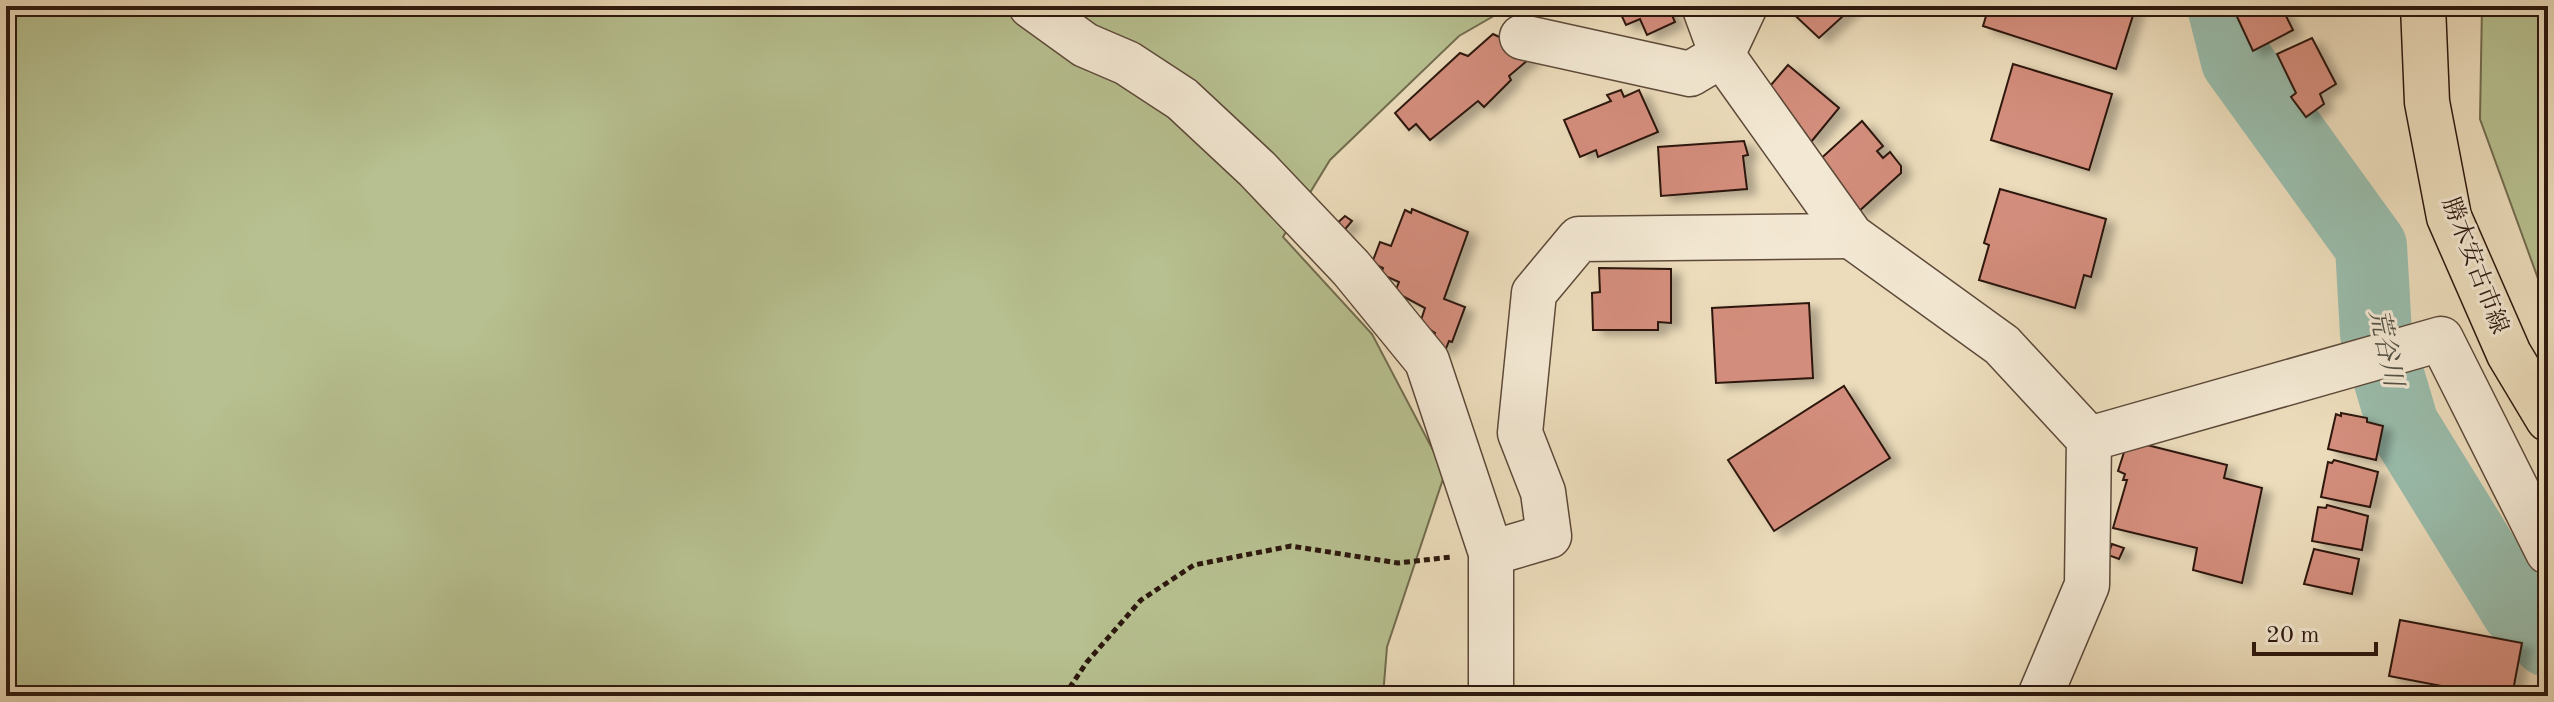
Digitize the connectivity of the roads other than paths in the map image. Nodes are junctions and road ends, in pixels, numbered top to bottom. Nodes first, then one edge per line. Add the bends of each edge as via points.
1 (1031, 6) edge
2 (1704, 6) edge
3 (1745, 6) edge
4 (2423, 6) edge
5 (1522, 37) dead end
6 (1722, 55) junction
7 (1851, 236) junction
8 (2548, 419) edge
9 (2089, 439) junction
10 (2548, 552) edge
11 (1491, 553) junction
12 (1491, 696) edge
13 (2040, 696) edge

1 - 11 street via 1085,45 1127,63 1182,99 1351,268 1427,361
2 - 6 street
3 - 6 street
4 - 8 main road, 勝木安古市線 via 2427,102 2449,217 2509,354
5 - 6 street via 1690,74
6 - 7 street
7 - 9 street via 2002,345
7 - 11 street via 1579,239 1534,293 1520,433 1543,492 1549,536
9 - 10 street via 2441,339
9 - 13 street via 2087,585
11 - 12 street

